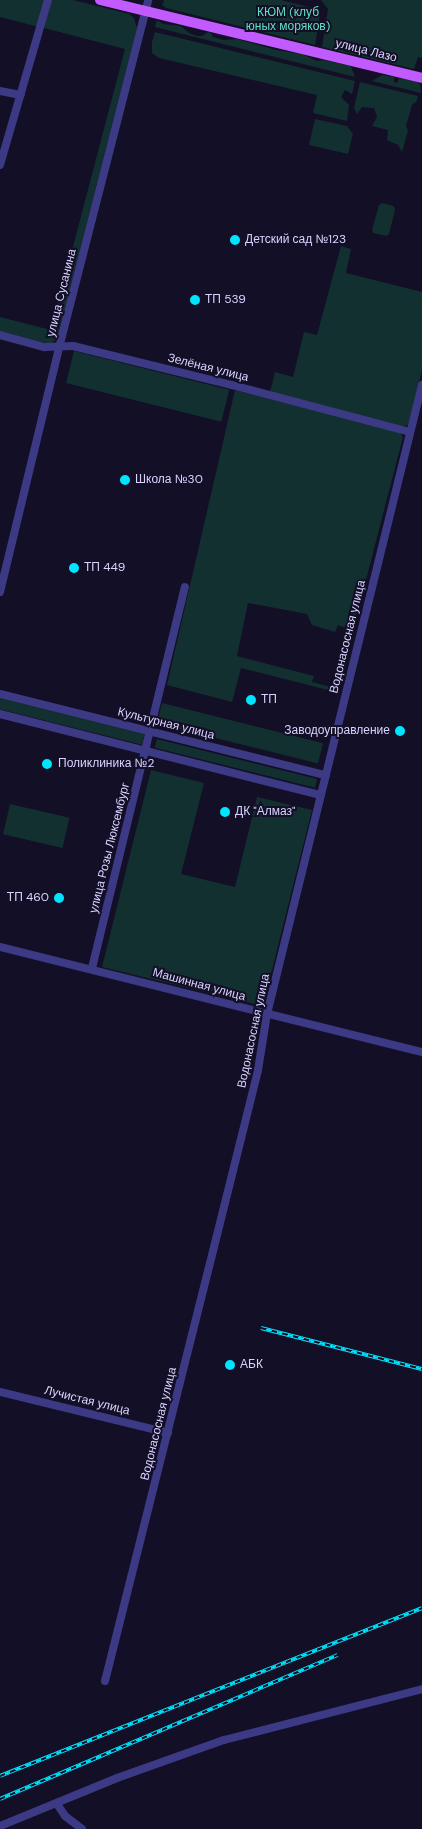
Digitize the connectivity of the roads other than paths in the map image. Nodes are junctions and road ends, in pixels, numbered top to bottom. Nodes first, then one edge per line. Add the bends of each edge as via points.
1 (48, 0) edge
2 (100, 0) edge
3 (148, 0) edge
4 (145, 11) junction
5 (422, 78) edge
6 (0, 91) edge
7 (21, 95) junction
8 (0, 165) edge
9 (0, 335) edge
10 (60, 345) junction
11 (422, 385) edge
12 (410, 432) junction
13 (185, 587) dead end
14 (0, 592) edge
15 (0, 694) edge
16 (0, 714) edge
17 (150, 732) junction
18 (146, 751) junction
19 (326, 775) junction
20 (321, 795) junction
21 (0, 946) edge
22 (92, 968) junction
23 (267, 1014) junction
24 (422, 1052) edge
25 (0, 1392) edge
26 (168, 1433) junction
27 (105, 1681) dead end
28 (422, 1689) edge
29 (57, 1804) junction
30 (0, 1826) edge
31 (82, 1829) edge

1 - 7 street
2 - 4 main road, улица Лазо
3 - 4 street, улица Сусанина
4 - 5 main road, улица Лазо
4 - 10 street, улица Сусанина
6 - 7 street
7 - 8 street
9 - 10 street, Зелёная улица via 44,347
10 - 12 street, Зелёная улица via 232,384
10 - 14 street, улица Сусанина
11 - 12 street, Водонасосная улица
12 - 19 street, Водонасосная улица
13 - 17 street, улица Розы Люксембург
15 - 17 street, Культурная улица
16 - 18 street
17 - 18 street, улица Розы Люксембург
17 - 19 street, Культурная улица
18 - 20 street
18 - 22 street, улица Розы Люксембург
19 - 20 street, Водонасосная улица
20 - 23 street, Водонасосная улица
21 - 22 street, Машинная улица
22 - 23 street, Машинная улица
23 - 24 street, Машинная улица
23 - 26 street, Водонасосная улица via 255,1079
25 - 26 street, Лучистая улица
26 - 27 street, Водонасосная улица
28 - 29 street via 224,1740 117,1778
29 - 30 street
29 - 31 street via 65,1816

